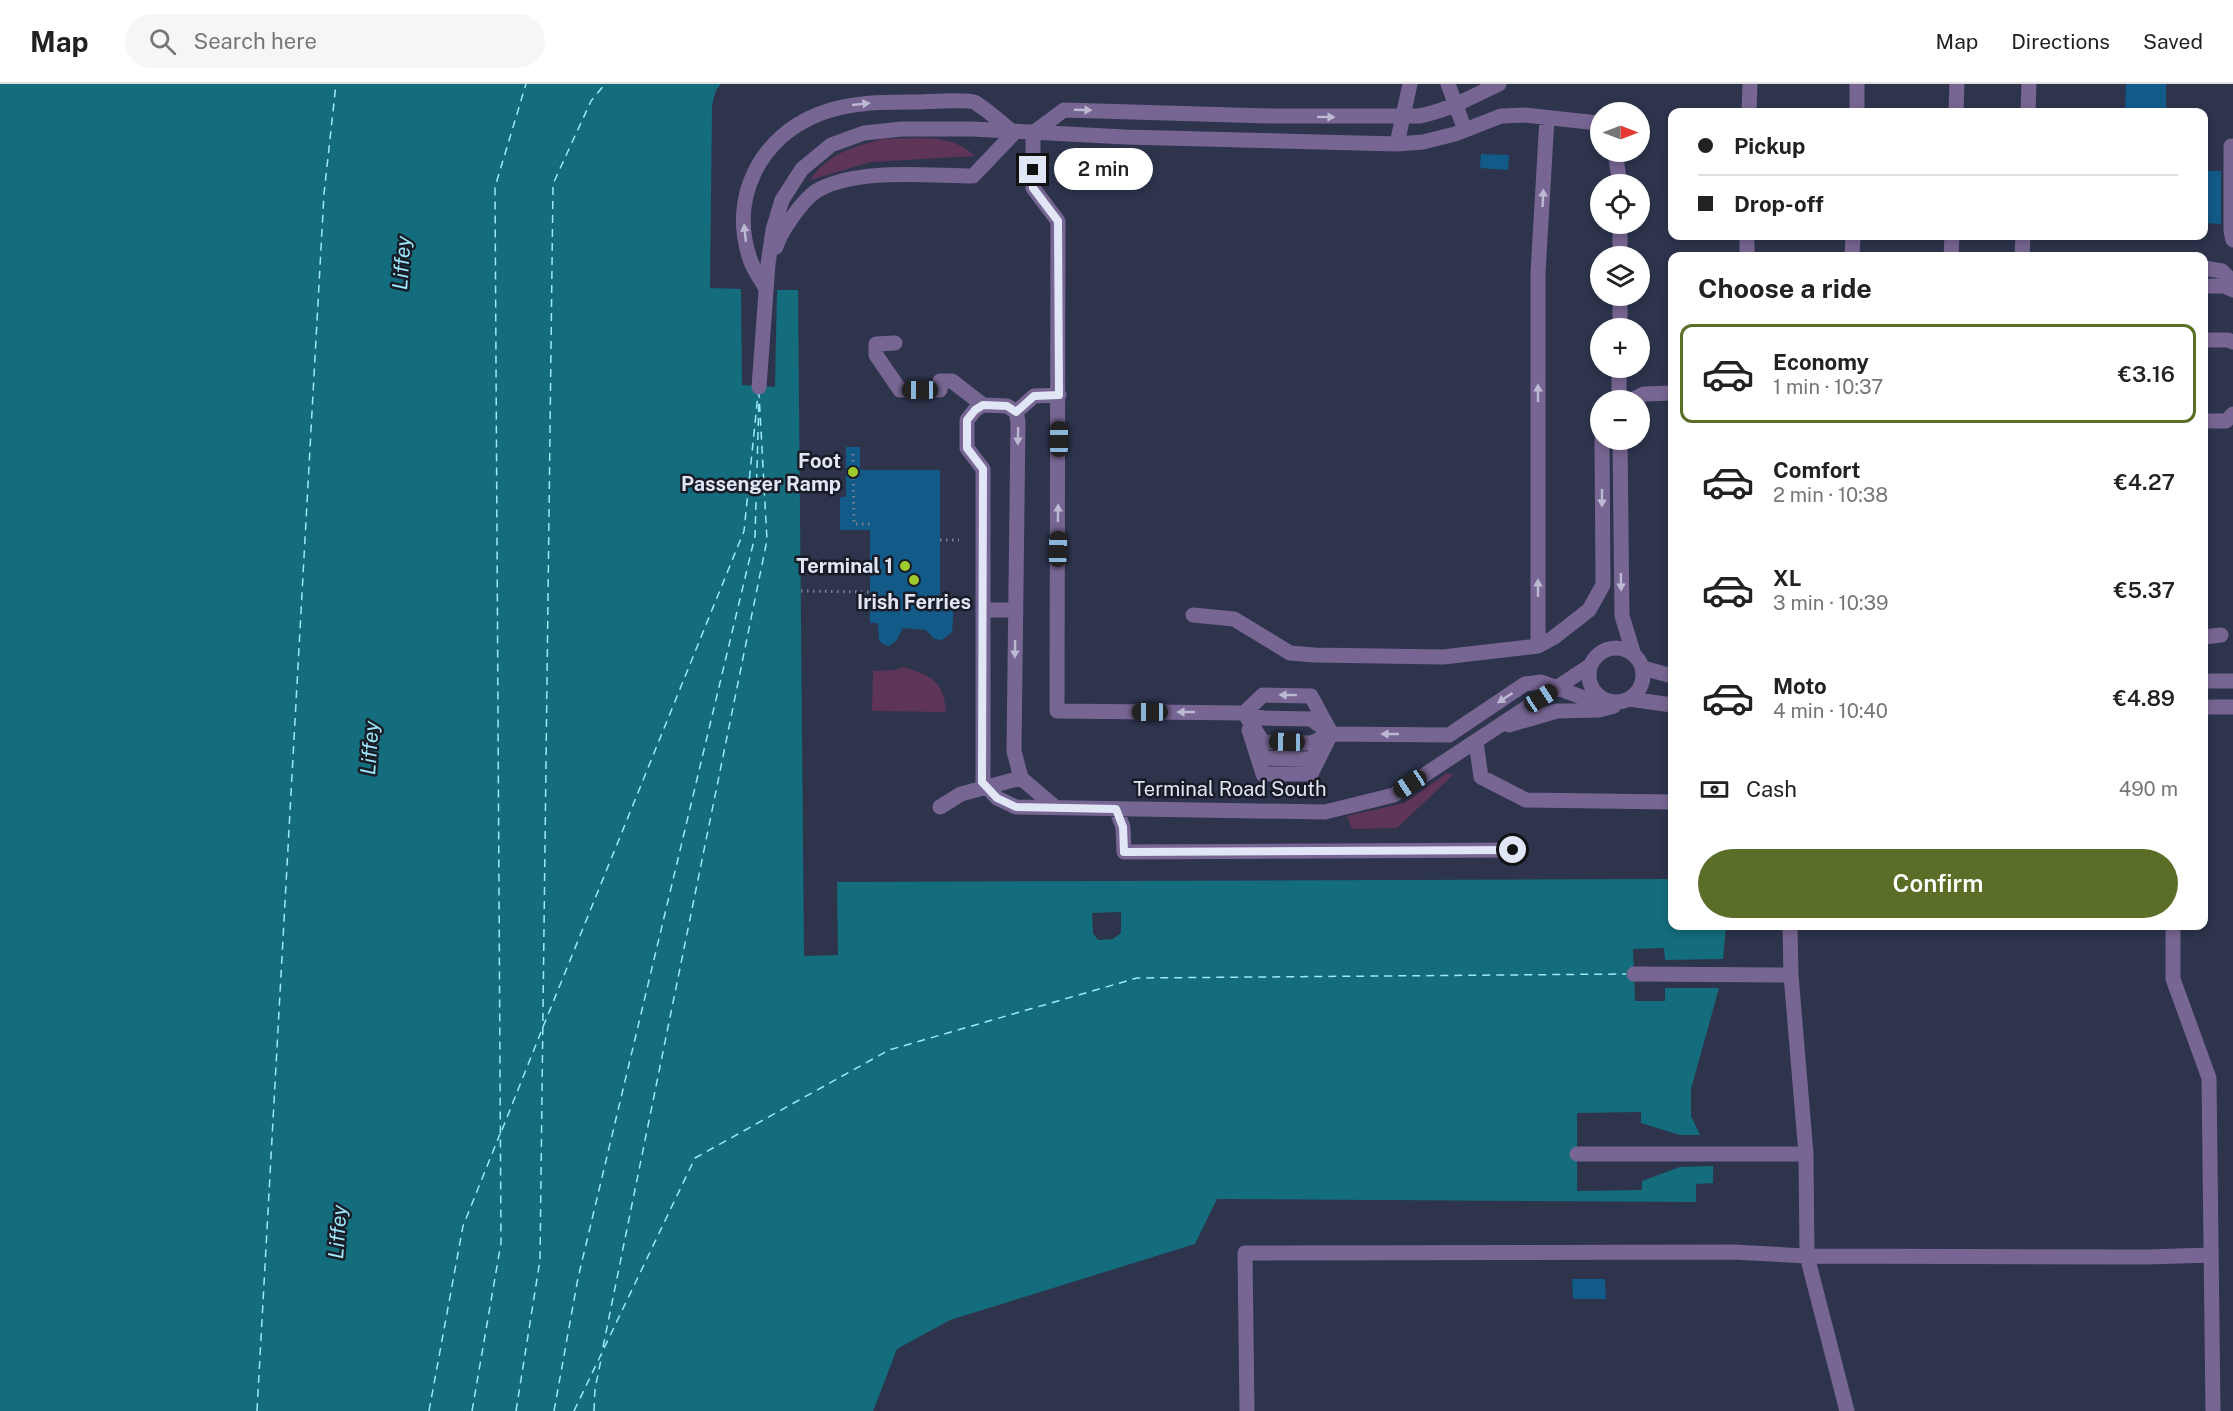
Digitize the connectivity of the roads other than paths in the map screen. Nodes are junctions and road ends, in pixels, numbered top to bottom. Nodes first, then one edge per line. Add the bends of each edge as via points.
1 (1410, 84) edge
2 (1448, 84) edge
3 (1499, 84) edge
4 (1750, 84) edge
5 (1857, 84) edge
6 (1957, 84) edge
7 (2029, 84) edge
8 (1456, 105) junction
9 (1749, 108) edge
10 (1857, 108) edge
11 (1956, 108) edge
12 (2028, 108) edge
13 (1403, 117) junction
14 (1547, 118) junction
15 (1590, 123) edge
16 (1465, 130) junction
17 (1014, 133) junction
18 (1033, 133) junction
19 (1397, 144) junction
20 (2233, 146) edge
21 (2233, 240) edge
22 (2208, 269) edge
23 (2233, 282) edge
24 (2208, 286) edge
25 (765, 287) junction
26 (2233, 290) edge
27 (2208, 340) edge
28 (2233, 342) edge
29 (895, 343) dead end
30 (1668, 393) edge
31 (1650, 394) edge
32 (1059, 395) junction
33 (983, 405) junction
34 (1016, 412) junction
35 (2233, 414) edge
36 (2208, 421) edge
37 (1602, 450) edge
38 (1620, 450) edge
39 (983, 610) junction
40 (1016, 610) junction
41 (1193, 615) dead end
42 (2221, 635) dead end
43 (2208, 637) edge
44 (1538, 646) junction
45 (1634, 655) junction
46 (1591, 665) junction
47 (1643, 668) junction
48 (1668, 675) edge
49 (2208, 681) edge
50 (2233, 681) edge
51 (1558, 688) junction
52 (1618, 700) junction
53 (1668, 705) edge
54 (2208, 707) edge
55 (2233, 707) edge
56 (1244, 713) junction
57 (1492, 730) junction
58 (1331, 734) junction
59 (1476, 742) junction
60 (1021, 778) junction
61 (987, 787) junction
62 (1668, 802) edge
63 (940, 807) dead end
64 (1055, 807) junction
65 (1116, 809) junction
66 (1513, 850) dead end
67 (1790, 930) edge
68 (2173, 930) edge
69 (1634, 974) dead end
70 (1791, 975) junction
71 (1577, 1154) dead end
72 (1806, 1154) junction
73 (1807, 1256) junction
74 (2211, 1256) junction
75 (1247, 1411) edge
76 (1847, 1411) edge
77 (2213, 1411) edge

1 - 13 street
2 - 8 street
3 - 8 street
4 - 9 street
5 - 10 street
6 - 11 street
7 - 12 street
8 - 13 street via 1431,114
8 - 16 street
18 -> 13 street via 1064,110
13 - 19 street
14 - 15 street
14 - 16 street via 1501,116
44 -> 14 street via 1538,273
16 - 19 street via 1423,142
17 - 18 street
17 - 25 street via 972,176 870,176 839,181 818,190 797,210 778,238
25 -> 17 street via 750,260 744,233 744,203 751,178 764,155 799,124 848,106 973,102
17 - 25 street via 972,129 864,133 831,146 802,169 782,200 772,230 759,387
18 - 19 street
18 - 32 street via 1033,188 1058,221
20 - 21 street
22 - 23 street via 2222,271
24 - 26 street
27 - 28 street
29 - 33 street via 876,344 876,355 900,390 940,390 940,381 952,381
30 - 31 street
32 - 34 street via 1034,396
56 -> 32 street via 1057,711
33 - 34 street via 1007,406
33 - 39 street via 967,420 967,448 983,469
34 -> 40 street
35 - 36 street via 2226,421
37 -> 44 street via 1603,585 1589,610
38 -> 45 street via 1622,616
39 - 40 street
39 - 61 street via 982,782
40 -> 60 street via 1014,752
41 - 44 street via 1234,619 1290,653 1443,657
42 - 43 street
45 - 46 street via 1611,648
45 - 47 street
46 - 51 street, Terminal Road South
46 - 52 street via 1590,681 1598,695
47 - 48 street
47 - 52 street via 1641,686
49 - 50 street
51 - 52 street via 1587,699
51 - 57 street, Terminal Road South
51 -> 58 street via 1541,682 1525,684 1449,735
52 - 53 street, Terminal Road South
52 - 57 street, Terminal Road South via 1610,708 1557,711
54 - 55 street
56 - 58 street via 1263,718 1311,719
56 - 58 street via 1263,742 1311,743
58 -> 56 street via 1311,696 1263,695
56 - 58 street via 1263,758 1311,759
56 - 58 street via 1263,774 1311,774
57 - 59 street, Terminal Road South
59 - 62 street via 1481,777 1527,800
59 - 65 street, Terminal Road South via 1394,795 1325,812
60 - 61 street
60 - 64 street
61 - 63 street via 961,794
61 - 64 street, Terminal Road South via 997,798 1016,807
64 - 65 street, Terminal Road South
65 - 66 street via 1123,827 1124,852
67 - 70 street
68 - 74 street via 2172,979 2209,1078
69 - 70 street
70 - 72 street
71 - 72 street
72 - 73 street
73 - 74 street
73 - 75 street via 1733,1252 1245,1253
73 - 76 street
74 - 77 street

